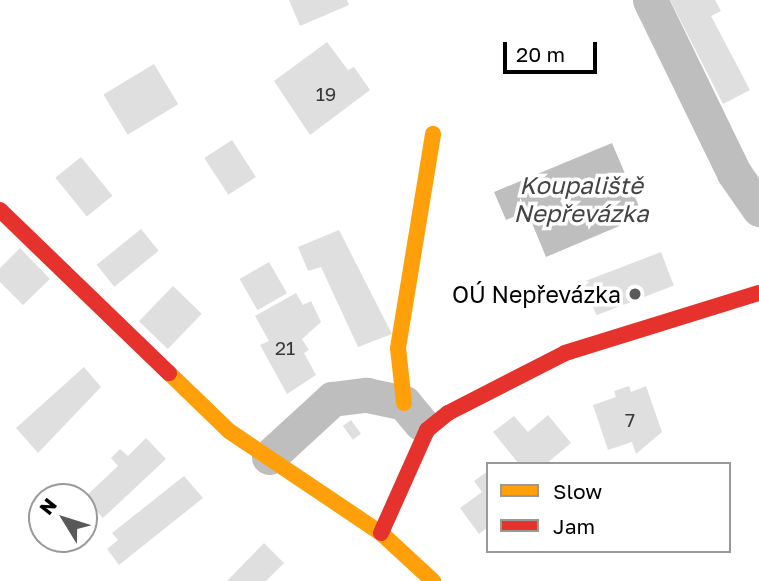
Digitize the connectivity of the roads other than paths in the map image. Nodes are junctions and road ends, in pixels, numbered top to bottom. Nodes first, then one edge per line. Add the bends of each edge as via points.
1 (650, 0) edge
2 (433, 134) dead end
3 (759, 209) edge
4 (0, 211) edge
5 (759, 293) edge
6 (404, 403) junction
7 (428, 430) junction
8 (269, 457) junction
9 (381, 533) junction
10 (433, 581) edge

1 - 3 street via 734,173
2 - 6 street via 398,348
4 - 8 street via 219,421
5 - 7 street via 565,353 448,413
6 - 7 street
6 - 8 street via 367,395 331,399
7 - 9 street
8 - 9 street
9 - 10 street

